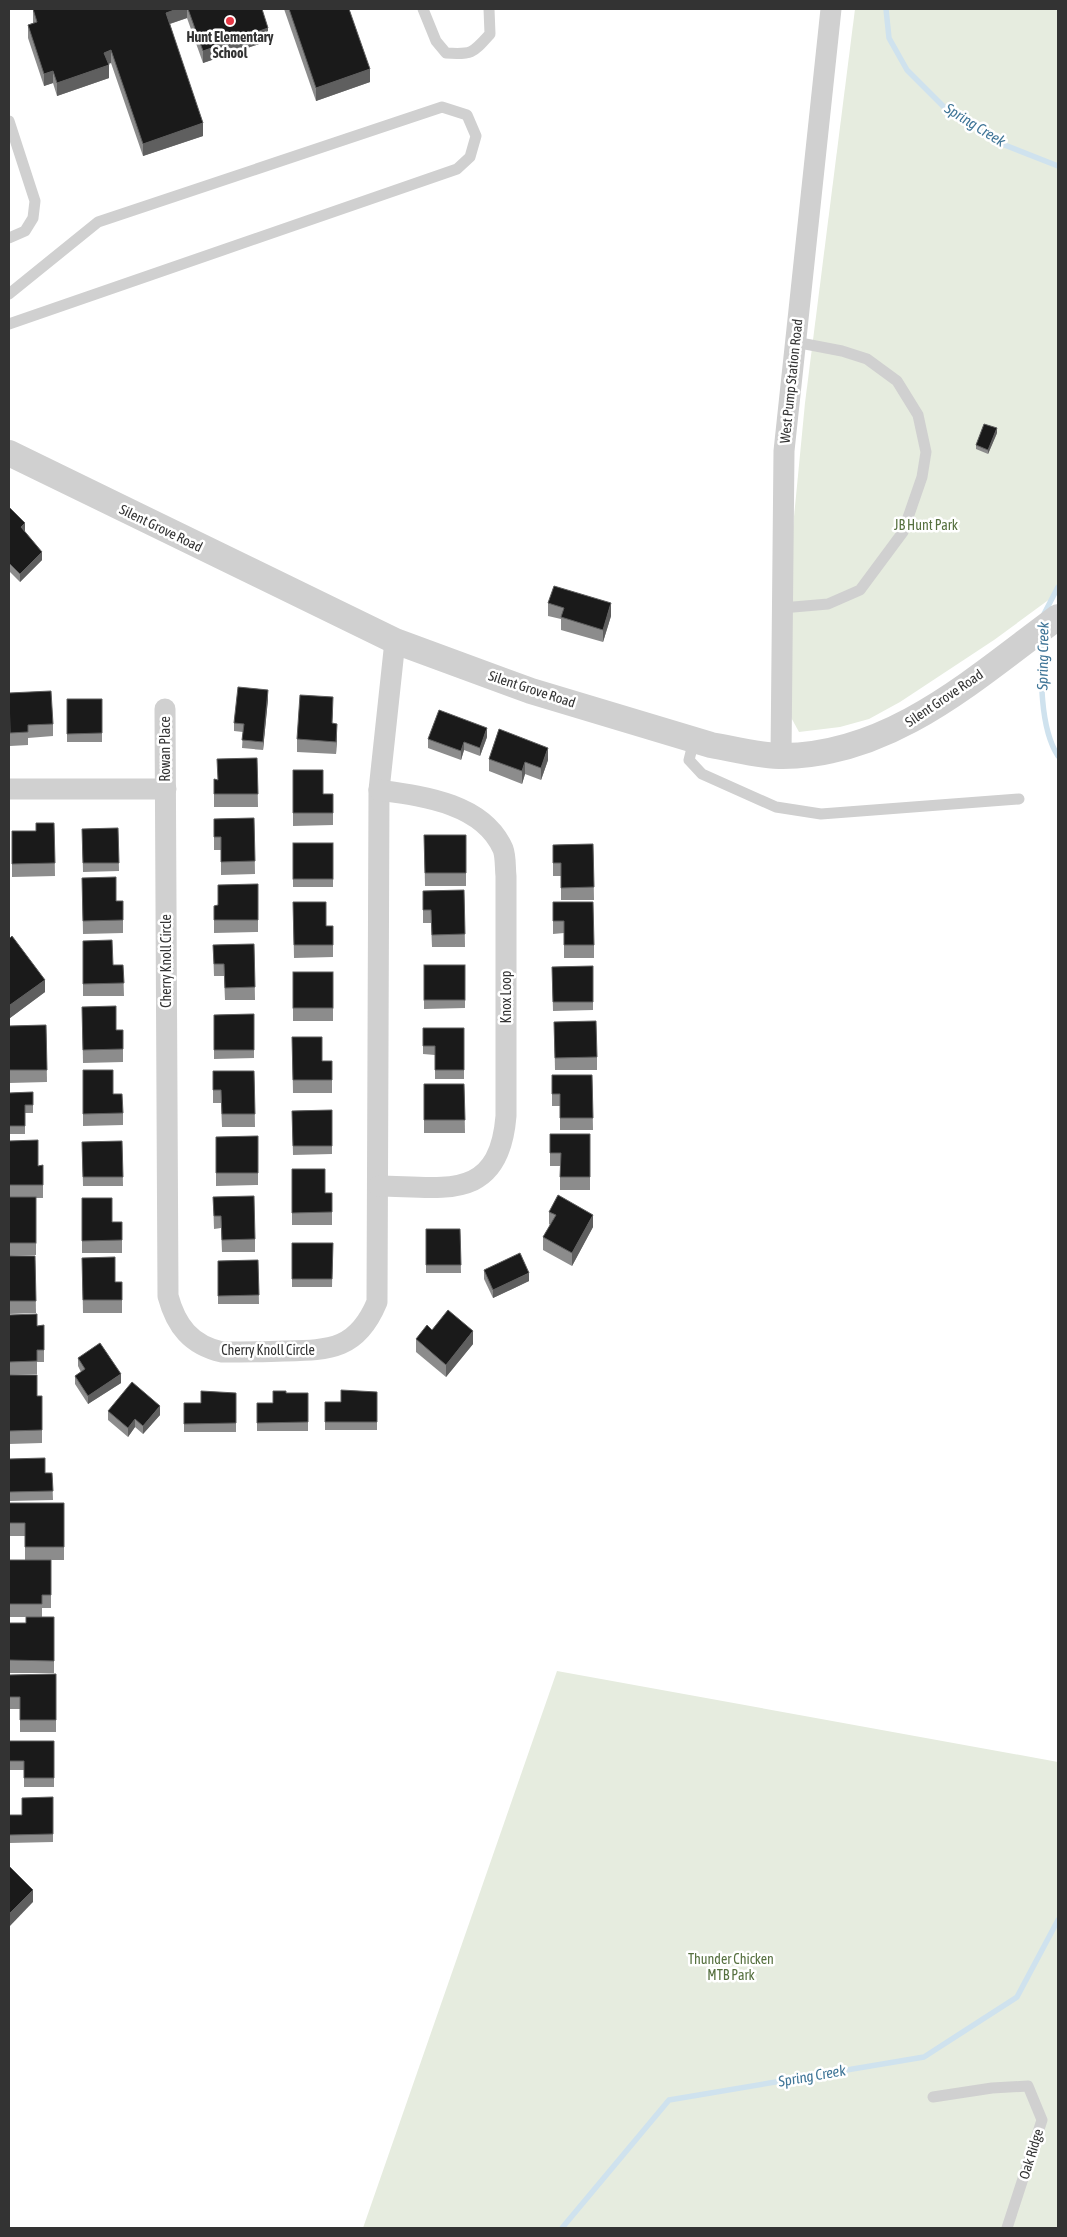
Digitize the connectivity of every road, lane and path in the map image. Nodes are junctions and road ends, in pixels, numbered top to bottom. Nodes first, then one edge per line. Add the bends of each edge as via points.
1 (423, 9) edge
2 (489, 9) edge
3 (831, 9) edge
4 (9, 121) edge
5 (9, 238) edge
6 (9, 294) edge
7 (9, 324) edge
8 (795, 342) junction
9 (9, 453) edge
10 (782, 608) junction
11 (1058, 617) edge
12 (395, 641) junction
13 (165, 709) dead end
14 (694, 740) junction
15 (781, 756) junction
16 (9, 789) edge
17 (166, 789) junction
18 (379, 790) junction
19 (1019, 799) dead end
20 (379, 1186) junction
21 (932, 2097) dead end
22 (1007, 2228) edge

1 - 2 lane via 436,41 446,53 461,54 474,52 490,34
3 - 8 street, West Pump Station Road
4 - 5 lane via 35,201 33,218 25,231
6 - 7 lane via 98,222 442,107 468,115 476,136 470,157 457,169
8 - 10 street, West Pump Station Road via 784,451
8 - 10 lane via 867,359 897,381 918,415 926,452 922,477 903,532 860,590 828,604
9 - 12 street, Silent Grove Road
10 - 15 street, West Pump Station Road
11 - 15 street, Silent Grove Road via 938,705 892,732 850,746
12 - 14 street, Silent Grove Road via 531,691
12 - 18 street, Cherry Knoll Circle
13 - 17 street, Rowan Place
14 - 15 street, Silent Grove Road
14 - 19 lane via 689,760 702,774 776,807 821,814
16 - 17 street
17 - 20 street, Cherry Knoll Circle via 168,1296 172,1312 183,1329 206,1348 222,1352 324,1350 344,1343 362,1330 377,1302
18 - 20 street, Cherry Knoll Circle
18 - 20 street, Knox Loop via 451,805 472,815 492,831 504,851 506,1116 504,1139 497,1159 478,1178 443,1187
21 - 22 lane, Oak Ridge via 1028,2086 1042,2120

